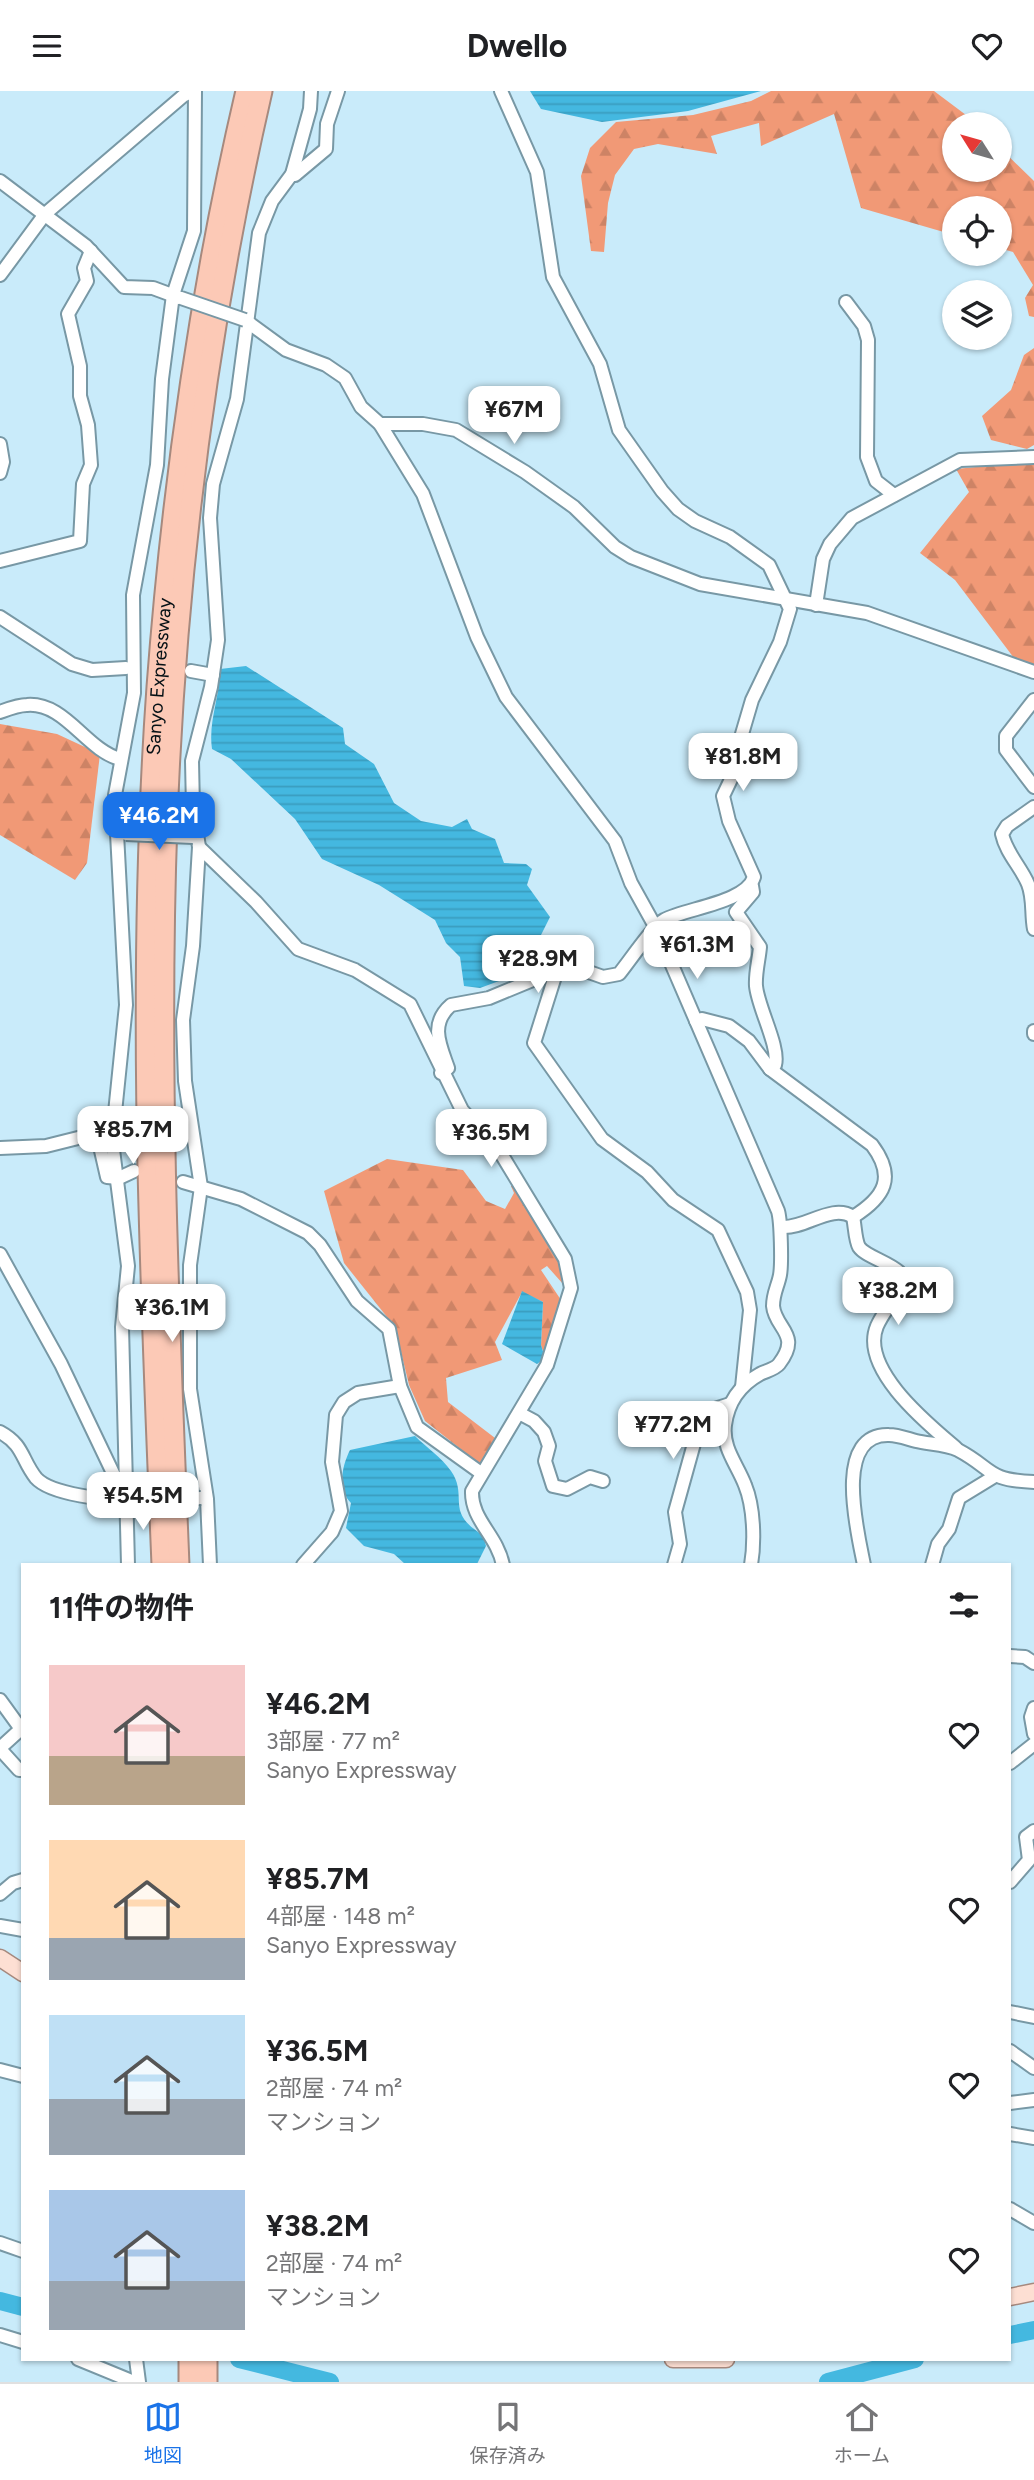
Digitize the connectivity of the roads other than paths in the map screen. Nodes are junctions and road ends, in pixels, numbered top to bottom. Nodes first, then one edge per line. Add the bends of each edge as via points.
1 (194, 91) edge
2 (246, 91) edge
3 (262, 91) edge
4 (311, 91) edge
5 (338, 91) edge
6 (501, 91) edge
7 (292, 174) junction
8 (0, 181) edge
9 (45, 214) junction
10 (91, 251) junction
11 (0, 275) edge
12 (177, 297) junction
13 (846, 302) dead end
14 (247, 321) junction
15 (380, 424) junction
16 (0, 444) edge
17 (1034, 457) edge
18 (0, 473) edge
19 (894, 495) junction
20 (0, 561) edge
21 (785, 599) junction
22 (816, 605) junction
23 (0, 617) edge
24 (126, 668) dead end
25 (191, 671) dead end
26 (1034, 672) edge
27 (213, 675) junction
28 (1034, 700) edge
29 (0, 712) edge
30 (120, 759) junction
31 (1034, 787) edge
32 (1034, 807) edge
33 (120, 834) junction
34 (197, 840) junction
35 (752, 884) junction
36 (656, 929) junction
37 (1034, 929) edge
38 (557, 969) junction
39 (696, 1021) junction
40 (770, 1069) junction
41 (441, 1073) junction
42 (0, 1148) edge
43 (134, 1171) dead end
44 (119, 1178) junction
45 (183, 1182) dead end
46 (201, 1187) junction
47 (853, 1217) junction
48 (782, 1227) junction
49 (0, 1254) edge
50 (400, 1386) junction
51 (742, 1387) junction
52 (730, 1404) junction
53 (519, 1413) junction
54 (0, 1431) edge
55 (956, 1448) junction
56 (481, 1473) junction
57 (995, 1476) junction
58 (603, 1482) dead end
59 (1034, 1482) edge
60 (204, 1498) junction
61 (130, 1501) junction
62 (128, 1563) edge
63 (162, 1563) edge
64 (179, 1563) edge
65 (209, 1563) edge
66 (305, 1563) edge
67 (503, 1563) edge
68 (675, 1563) edge
69 (751, 1563) edge
70 (864, 1563) edge
71 (933, 1563) edge
72 (1011, 1655) edge
73 (1034, 1663) edge
74 (0, 1699) edge
75 (1034, 1708) edge
76 (1034, 1734) edge
77 (1034, 1744) edge
78 (0, 1749) edge
79 (1011, 1762) edge
80 (21, 1770) edge
81 (1034, 1831) edge
82 (21, 1881) edge
83 (1011, 1881) edge
84 (0, 1893) edge
85 (0, 1926) edge
86 (21, 1930) edge
87 (0, 1958) edge
88 (21, 1972) edge
89 (1011, 2012) edge
90 (1034, 2017) edge
91 (1011, 2052) edge
92 (1034, 2068) edge
93 (0, 2070) edge
94 (21, 2075) edge
95 (1034, 2100) edge
96 (1011, 2103) edge
97 (1011, 2134) edge
98 (1034, 2138) edge
99 (1011, 2210) edge
100 (1034, 2223) edge
101 (0, 2243) edge
102 (21, 2250) edge
103 (1034, 2292) edge
104 (1011, 2297) edge
105 (0, 2335) edge
106 (21, 2341) edge
107 (84, 2361) edge
108 (136, 2361) edge
109 (189, 2361) edge
110 (207, 2361) edge
111 (137, 2379) edge
112 (189, 2382) edge
113 (207, 2382) edge

1 - 9 street
1 - 12 street via 194,231
2 - 63 highway, Sanyo Expressway via 214,238 194,360 168,559 157,689 147,1051
3 - 64 highway, Sanyo Expressway via 230,241 198,448 170,767 164,946 165,1181
4 - 7 street
5 - 7 street via 327,124 326,149
6 - 21 street via 537,171 553,277 600,364 620,430 678,509 769,565
7 - 14 street via 272,201 259,233
8 - 9 street
9 - 10 street
9 - 11 street
10 - 12 street via 124,288 153,288
10 - 20 street via 84,268 87,281 68,314 80,366 91,465 83,484 80,541
12 - 14 street, bridge
12 - 30 street via 162,379 157,465 133,595 134,693
13 - 19 street via 864,326 868,340 867,457 876,481
14 - 15 street via 286,350 326,365 345,378 361,407
14 - 27 street via 237,399 213,484 210,518 218,640
15 - 21 street via 456,430 525,472 631,557 700,584
15 - 36 street via 423,494 477,637 506,697 607,829
16 - 18 street
17 - 19 street via 960,460
19 - 22 street via 852,518 834,538 824,559
21 - 22 street
21 - 35 street via 790,609 780,642 752,700 743,754 723,796 754,877
22 - 26 street via 867,613
23 - 24 street via 72,664 92,670
25 - 27 street
27 - 34 street via 192,761
28 - 31 street via 1006,736 1006,750
29 - 30 street via 29,704 49,710 107,755
30 - 33 street via 115,796
32 - 37 street via 1002,834 1028,882
33 - 34 street, bridge
33 - 44 street via 126,1005 112,1142
34 - 41 street via 298,949 355,970 410,1005
34 - 46 street via 193,946 183,1020 185,1081
35 - 36 street via 741,893 661,921
35 - 40 street via 753,892 736,912 760,947 756,985 778,1056
36 - 38 street via 618,974 603,977 569,965
36 - 39 street
38 - 41 street via 489,998 451,1005 443,1012 437,1035 448,1068
38 - 51 street via 534,1043 602,1139 647,1172 673,1200 718,1230 747,1292 750,1310
39 - 40 street via 729,1026 749,1041
39 - 48 street
40 - 47 street via 872,1145 882,1159 886,1173 882,1191
41 - 53 street via 461,1110 500,1152 570,1274 571,1288 547,1364
42 - 44 street via 46,1146 90,1135 99,1142 107,1177
43 - 44 street
44 - 61 street via 128,1266 122,1327
45 - 46 street
46 - 50 street via 241,1199 308,1233 320,1245 357,1301 389,1329
46 - 60 street via 190,1265 189,1365
47 - 48 street via 836,1212 794,1228
47 - 55 street via 859,1247 899,1272 900,1284 877,1326 874,1343 888,1382
48 - 51 street via 774,1314 787,1330 788,1346 778,1366
49 - 61 street
50 - 56 street via 417,1427
50 - 66 street via 358,1393 335,1415 332,1462 341,1511 332,1532
51 - 52 street
52 - 68 street via 708,1411 700,1422 675,1512 680,1544
52 - 69 street via 725,1444 750,1504
53 - 56 street
53 - 58 street via 544,1432 549,1446 545,1461 553,1486 566,1489 590,1477
54 - 61 street via 20,1447 36,1478 48,1487
55 - 57 street
55 - 70 street via 889,1435 871,1439 860,1452 851,1493
56 - 67 street via 471,1506 500,1546
57 - 59 street
57 - 71 street via 958,1498
60 - 61 street, bridge
60 - 65 street
61 - 62 street
72 - 73 street
74 - 78 street via 20,1729
75 - 76 street
77 - 79 street
78 - 80 street
81 - 83 street via 1026,1837 1030,1860
82 - 84 street
85 - 86 street
87 - 88 main road
89 - 90 street
91 - 92 street
93 - 94 street
95 - 96 street
97 - 98 street
99 - 100 street
101 - 102 street
103 - 104 main road
105 - 106 street
107 - 111 street
108 - 111 street
109 - 112 highway
110 - 113 highway

